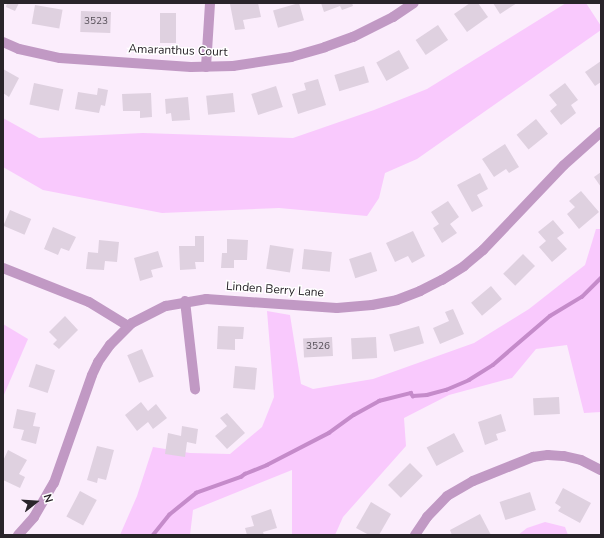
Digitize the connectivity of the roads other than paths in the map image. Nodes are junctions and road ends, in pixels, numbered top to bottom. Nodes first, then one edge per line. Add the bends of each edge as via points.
1 (210, 3) edge
2 (414, 3) edge
3 (3, 42) edge
4 (206, 67) junction
5 (601, 132) edge
6 (3, 268) edge
7 (185, 301) junction
8 (128, 326) junction
9 (195, 389) dead end
10 (601, 470) edge
11 (18, 535) edge
12 (415, 535) edge

1 - 4 street
2 - 4 street, Amaranthus Court via 353,37 325,48 260,63
3 - 4 street, Amaranthus Court via 60,58
5 - 7 street, Linden Berry Lane via 564,165 483,250 464,266 420,291 397,300 360,307 337,308 218,299
6 - 8 street via 90,302
7 - 8 street, Linden Berry Lane via 150,312
7 - 9 street
8 - 11 street, Linden Berry Lane via 98,362 54,483 38,511
10 - 12 street via 581,460 564,456 533,457 473,481 447,496 427,517

